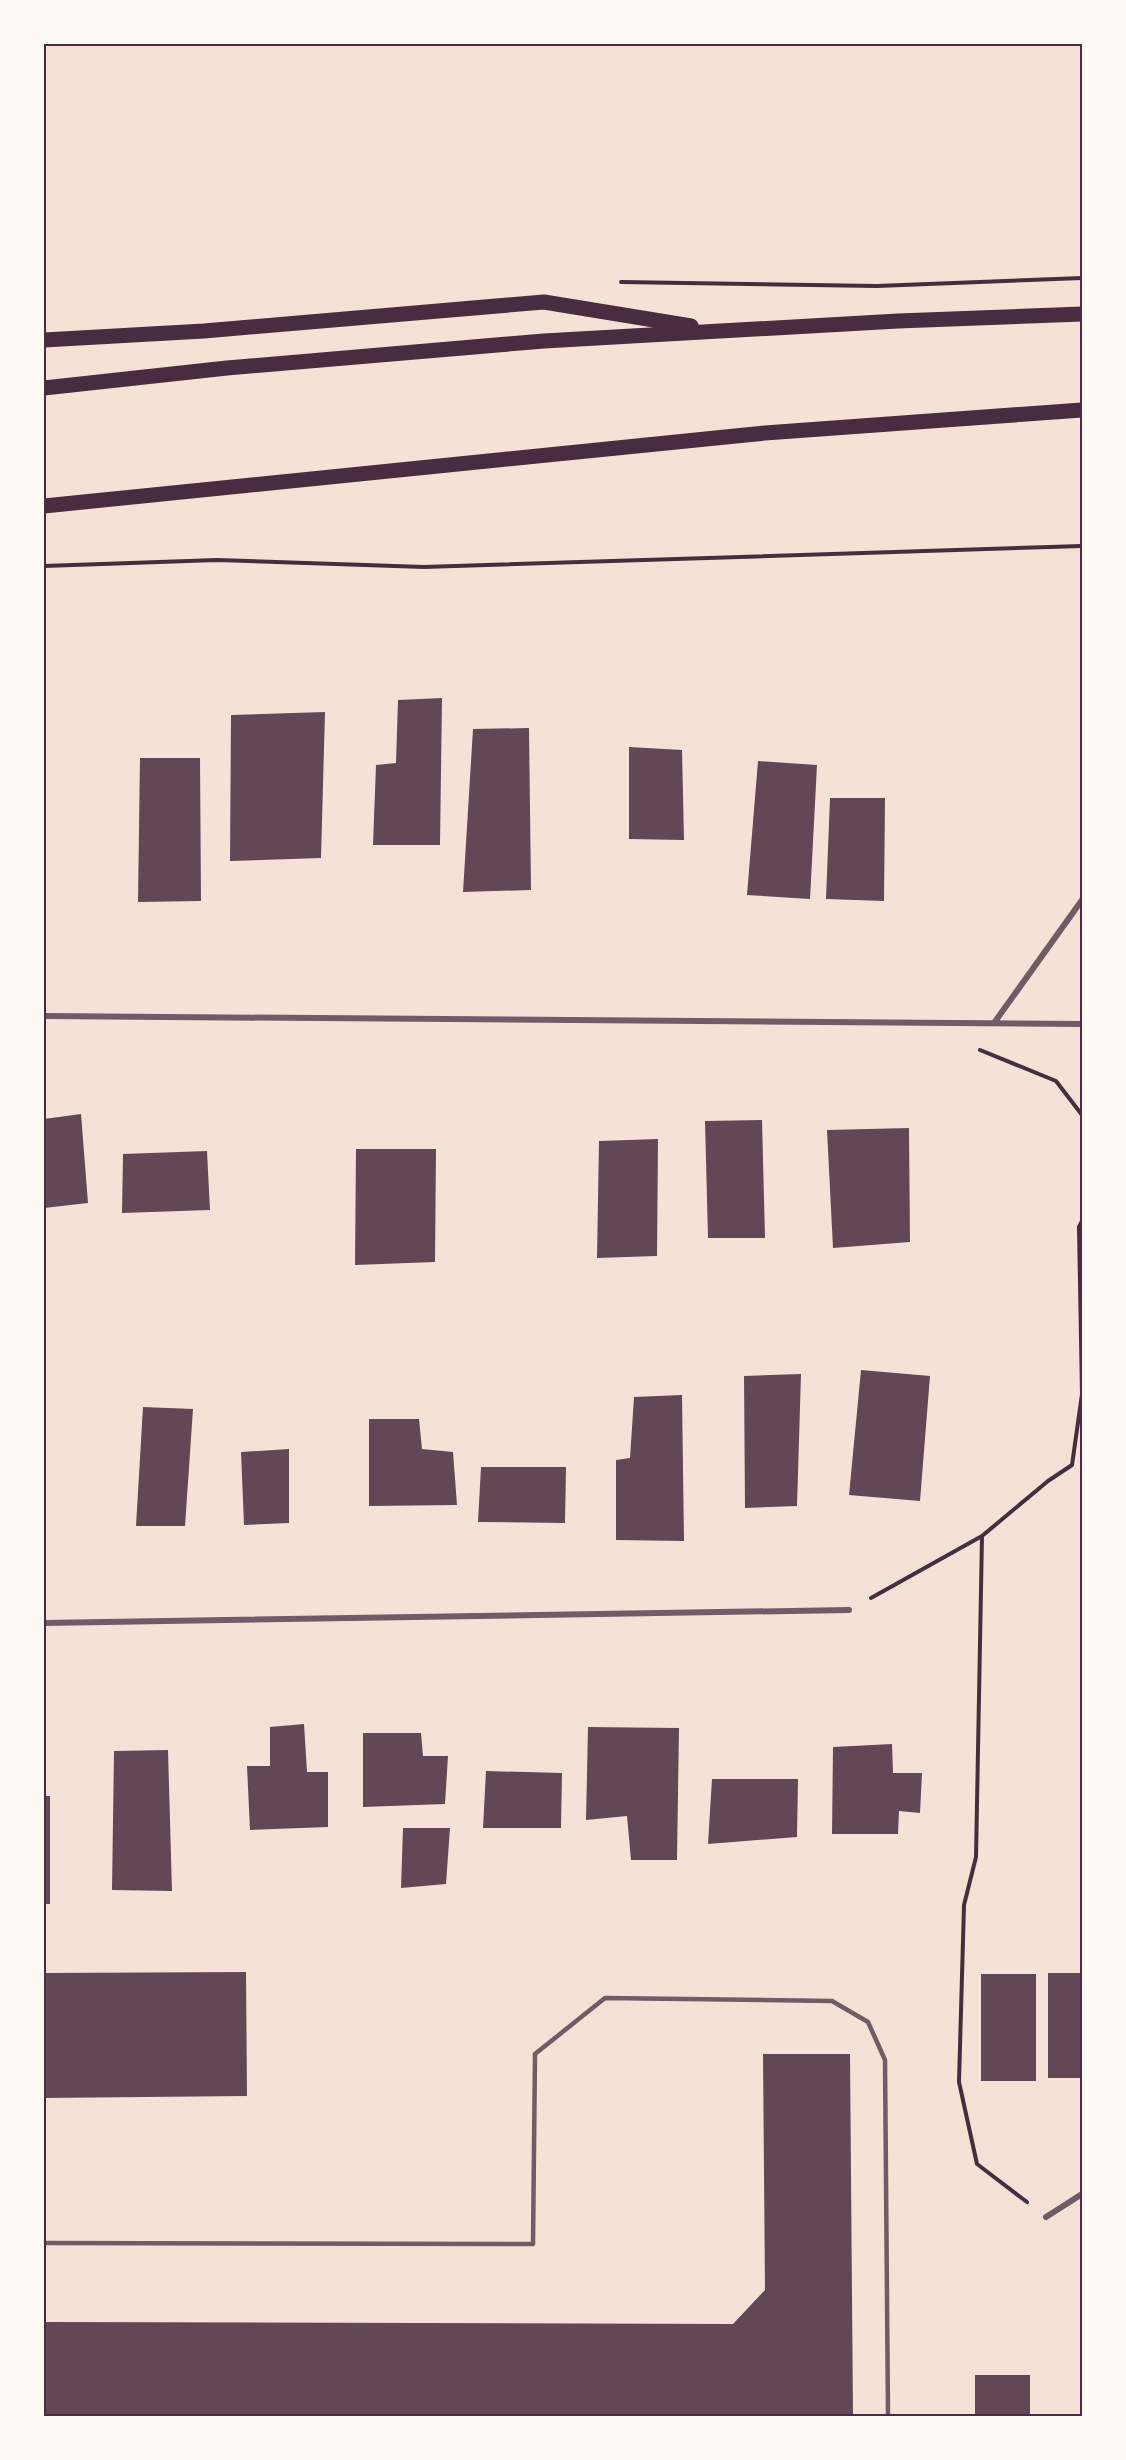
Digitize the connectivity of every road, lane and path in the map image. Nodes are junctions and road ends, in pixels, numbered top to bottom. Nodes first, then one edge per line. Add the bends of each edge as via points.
1 (1083, 314) edge
2 (721, 331) junction
3 (44, 340) edge
4 (44, 388) edge
5 (1083, 410) edge
6 (44, 506) edge
7 (1083, 546) edge
8 (44, 567) edge
9 (1083, 900) edge
10 (44, 1016) edge
11 (937, 1023) junction
12 (994, 1023) junction
13 (1083, 1024) edge
14 (1083, 1115) edge
15 (1083, 1221) edge
16 (982, 1536) junction
17 (849, 1610) joint
18 (44, 1623) edge
19 (1083, 2194) edge
20 (1046, 2217) joint
21 (44, 2243) edge
22 (888, 2416) edge

1 - 2 main road
2 - 3 main road via 544,302 204,331
2 - 4 main road via 544,341
5 - 6 main road via 754,434
7 - 8 path via 424,567 218,560
9 - 12 street
10 - 11 street
11 - 12 street
11 - 14 path via 961,1043 1056,1081
12 - 13 street
15 - 16 path via 1079,1227 1082,1394 1072,1465
16 - 17 path
16 - 20 path via 976,1857 964,1905 959,2082 977,2164
17 - 18 street
19 - 20 street
21 - 22 lane via 533,2244 535,2054 605,1998 832,2001 867,2022 885,2060

